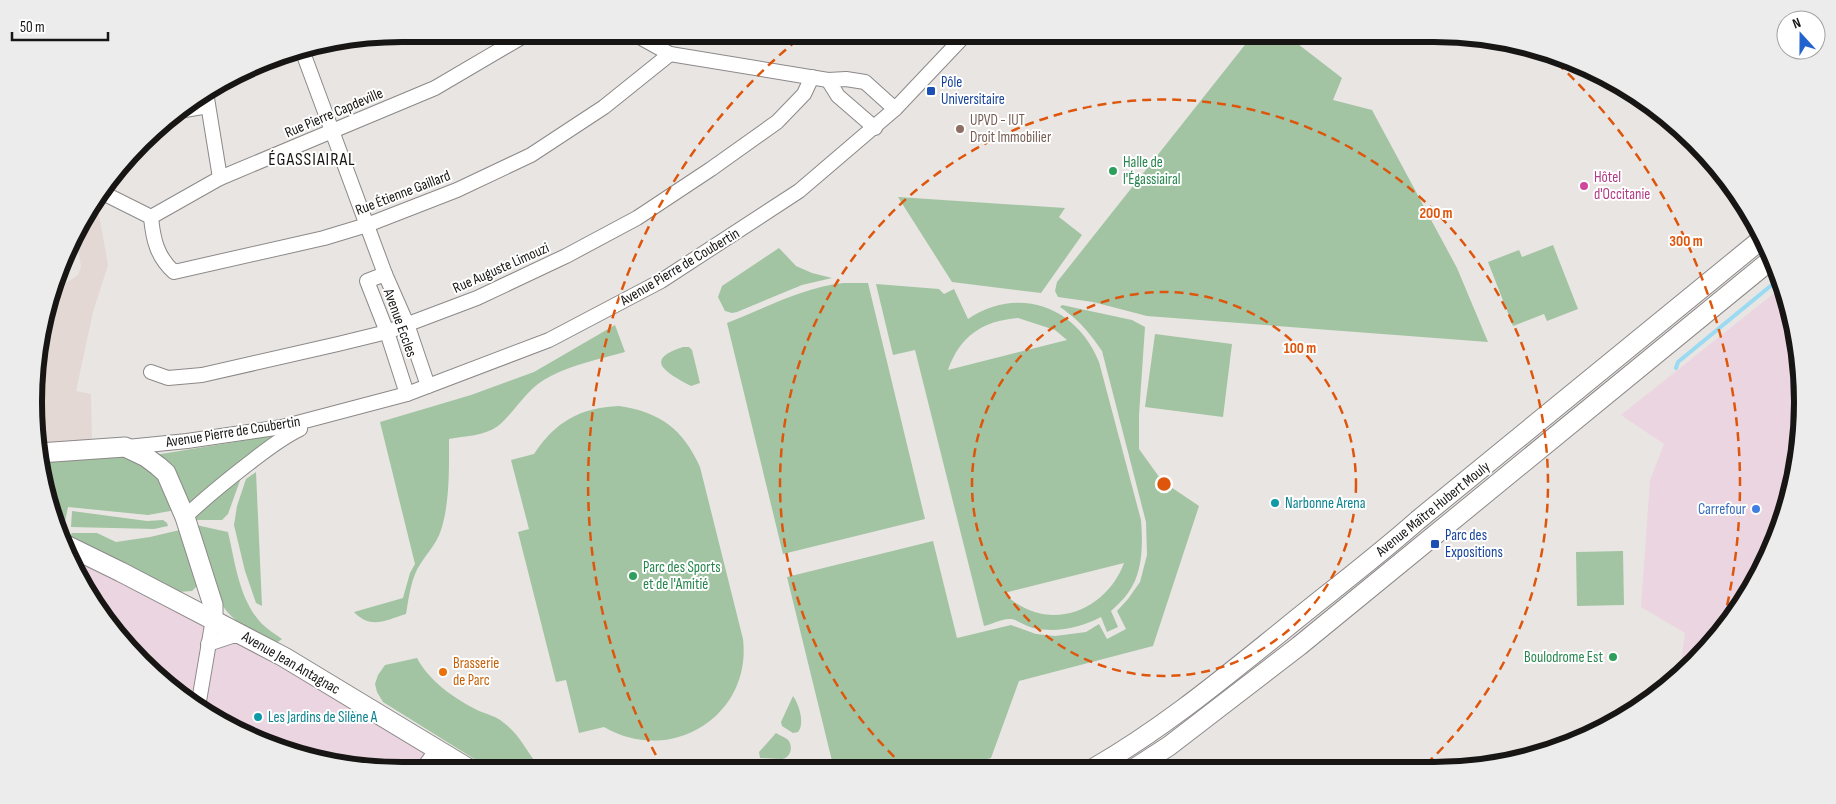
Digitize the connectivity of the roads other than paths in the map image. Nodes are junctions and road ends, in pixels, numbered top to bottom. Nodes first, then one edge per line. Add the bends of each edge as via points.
1 (514, 42) edge
2 (648, 42) edge
3 (958, 42) edge
4 (670, 54) junction
5 (304, 56) edge
6 (812, 77) junction
7 (828, 80) junction
8 (207, 100) edge
9 (208, 106) junction
10 (195, 108) edge
11 (895, 109) junction
12 (874, 128) junction
13 (332, 132) junction
14 (220, 178) junction
15 (108, 195) edge
16 (151, 217) junction
17 (367, 225) junction
18 (1757, 244) edge
19 (1766, 264) edge
20 (385, 274) junction
21 (407, 324) junction
22 (387, 332) junction
23 (151, 372) dead end
24 (428, 386) junction
25 (408, 394) junction
26 (340, 411) junction
27 (125, 447) junction
28 (46, 452) edge
29 (185, 517) junction
30 (74, 549) edge
31 (204, 576) junction
32 (180, 602) junction
33 (213, 619) junction
34 (244, 636) junction
35 (208, 644) junction
36 (199, 699) edge
37 (437, 748) junction
38 (427, 762) edge
39 (459, 762) edge
40 (1104, 762) edge
41 (1145, 762) edge

1 - 13 street, Rue Pierre Capdeville via 435,88
2 - 4 street
3 - 11 street, Avenue Pierre de Coubertin
4 - 6 street
4 - 17 street, Rue Étienne Gaillard via 604,107 531,154 457,190
5 - 13 street
6 - 7 street
6 - 21 street, Rue Auguste Limouzi via 804,94 777,122 637,218 476,298
7 - 11 street via 865,82
7 - 12 street via 838,96
8 - 9 street
9 - 10 street
9 - 14 street
11 - 12 street, Avenue Pierre de Coubertin
12 - 24 street, Avenue Pierre de Coubertin via 799,192 661,281 550,340
13 - 14 street, Rue Pierre Capdeville
13 - 17 street
14 - 16 street, Rue Pierre Capdeville
15 - 16 street
16 - 17 street, Rue Étienne Gaillard via 153,237 164,263 174,272
17 - 20 street
18 - 40 main road, Avenue Maître Hubert Mouly via 1222,681
19 - 41 main road, Avenue Maître Hubert Mouly via 1299,646
20 - 21 street, Avenue Eccles
20 - 22 street, Avenue Eccles via 367,281
21 - 22 street, Rue Auguste Limouzi
21 - 24 street, Avenue Eccles
22 - 23 street, Rue Auguste Limouzi via 202,375 168,378
22 - 25 street, Avenue Eccles
24 - 25 street, Avenue Pierre de Coubertin
25 - 26 street, Avenue Pierre de Coubertin
26 - 27 street, Avenue Pierre de Coubertin via 282,427 187,442
26 - 29 street, Avenue Pierre de Coubertin via 285,436 223,483
27 - 28 main road, Avenue Pierre de Coubertin
27 - 29 main road, Avenue Pierre de Coubertin via 146,457 166,473
29 - 31 main road
30 - 32 main road, Avenue Jean Antagnac
31 - 32 main road via 202,590
31 - 33 main road via 214,605
32 - 33 main road, Avenue Jean Antagnac
32 - 35 street via 198,620
33 - 34 main road, Avenue Jean Antagnac
33 - 35 street
34 - 35 street via 232,636
34 - 37 main road, Avenue Jean Antagnac
35 - 36 street
37 - 38 street
37 - 39 main road, Avenue Jean Antagnac

